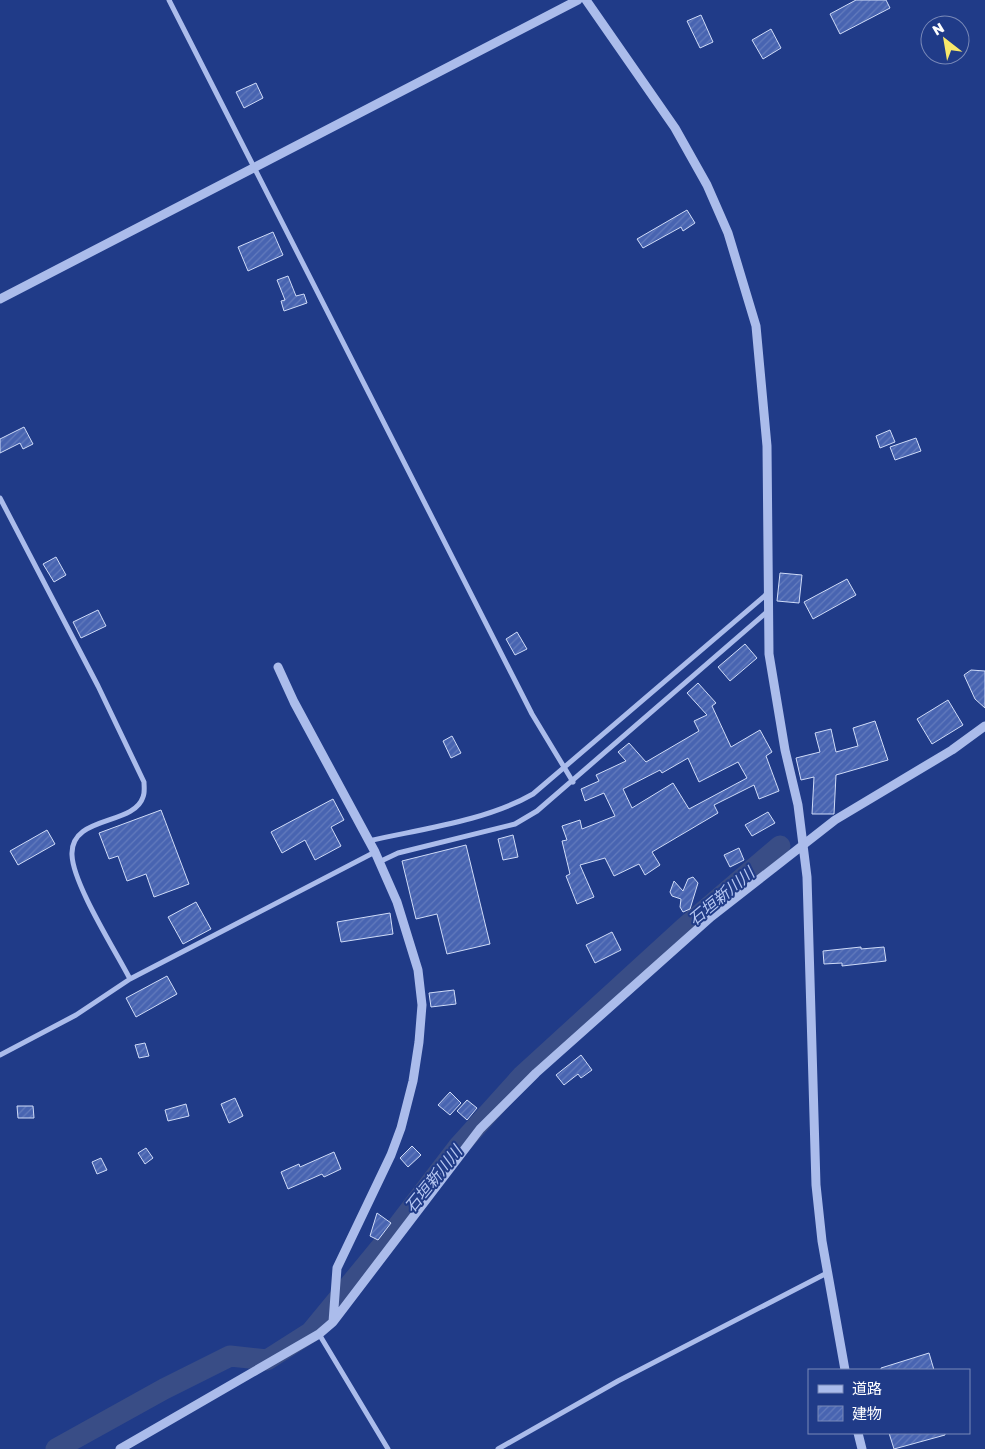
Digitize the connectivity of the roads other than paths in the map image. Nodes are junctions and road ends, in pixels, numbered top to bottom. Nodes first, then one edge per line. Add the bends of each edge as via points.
1 (169, 0) edge
2 (578, 0) edge
3 (586, 0) edge
4 (255, 167) junction
5 (0, 299) edge
6 (0, 498) edge
7 (768, 593) junction
8 (768, 610) junction
9 (278, 667) dead end
10 (985, 726) edge
11 (563, 768) junction
12 (573, 782) junction
13 (368, 841) junction
14 (803, 844) junction
15 (375, 852) junction
16 (379, 862) junction
17 (130, 979) junction
18 (0, 1055) edge
19 (827, 1273) junction
20 (333, 1322) junction
21 (319, 1334) junction
22 (845, 1369) edge
23 (858, 1434) edge
24 (120, 1449) edge
25 (388, 1449) edge
26 (498, 1449) edge
27 (862, 1449) edge

1 - 4 street
2 - 4 street
3 - 7 street via 676,128 728,232 741,272 756,326 766,412
4 - 5 street
4 - 11 street via 523,696
6 - 17 street via 144,782 143,798 132,811 92,826 75,839 71,854 76,876
7 - 8 street
7 - 11 street
8 - 12 street
8 - 14 street via 769,654
9 - 13 street
10 - 14 street via 952,750 835,820
11 - 12 street
11 - 13 street via 533,794 514,805
12 - 16 street via 538,811 515,824 398,853
13 - 15 street
14 - 19 street via 807,877 816,1185
14 - 20 street via 711,916 536,1073 480,1128
15 - 16 street
15 - 17 street
16 - 20 street via 397,902 418,970 422,1005 419,1042 413,1081 394,1146 337,1268
17 - 18 street via 76,1015
19 - 22 street
19 - 26 street via 618,1381
20 - 21 street
21 - 24 street
21 - 25 street
23 - 27 street

